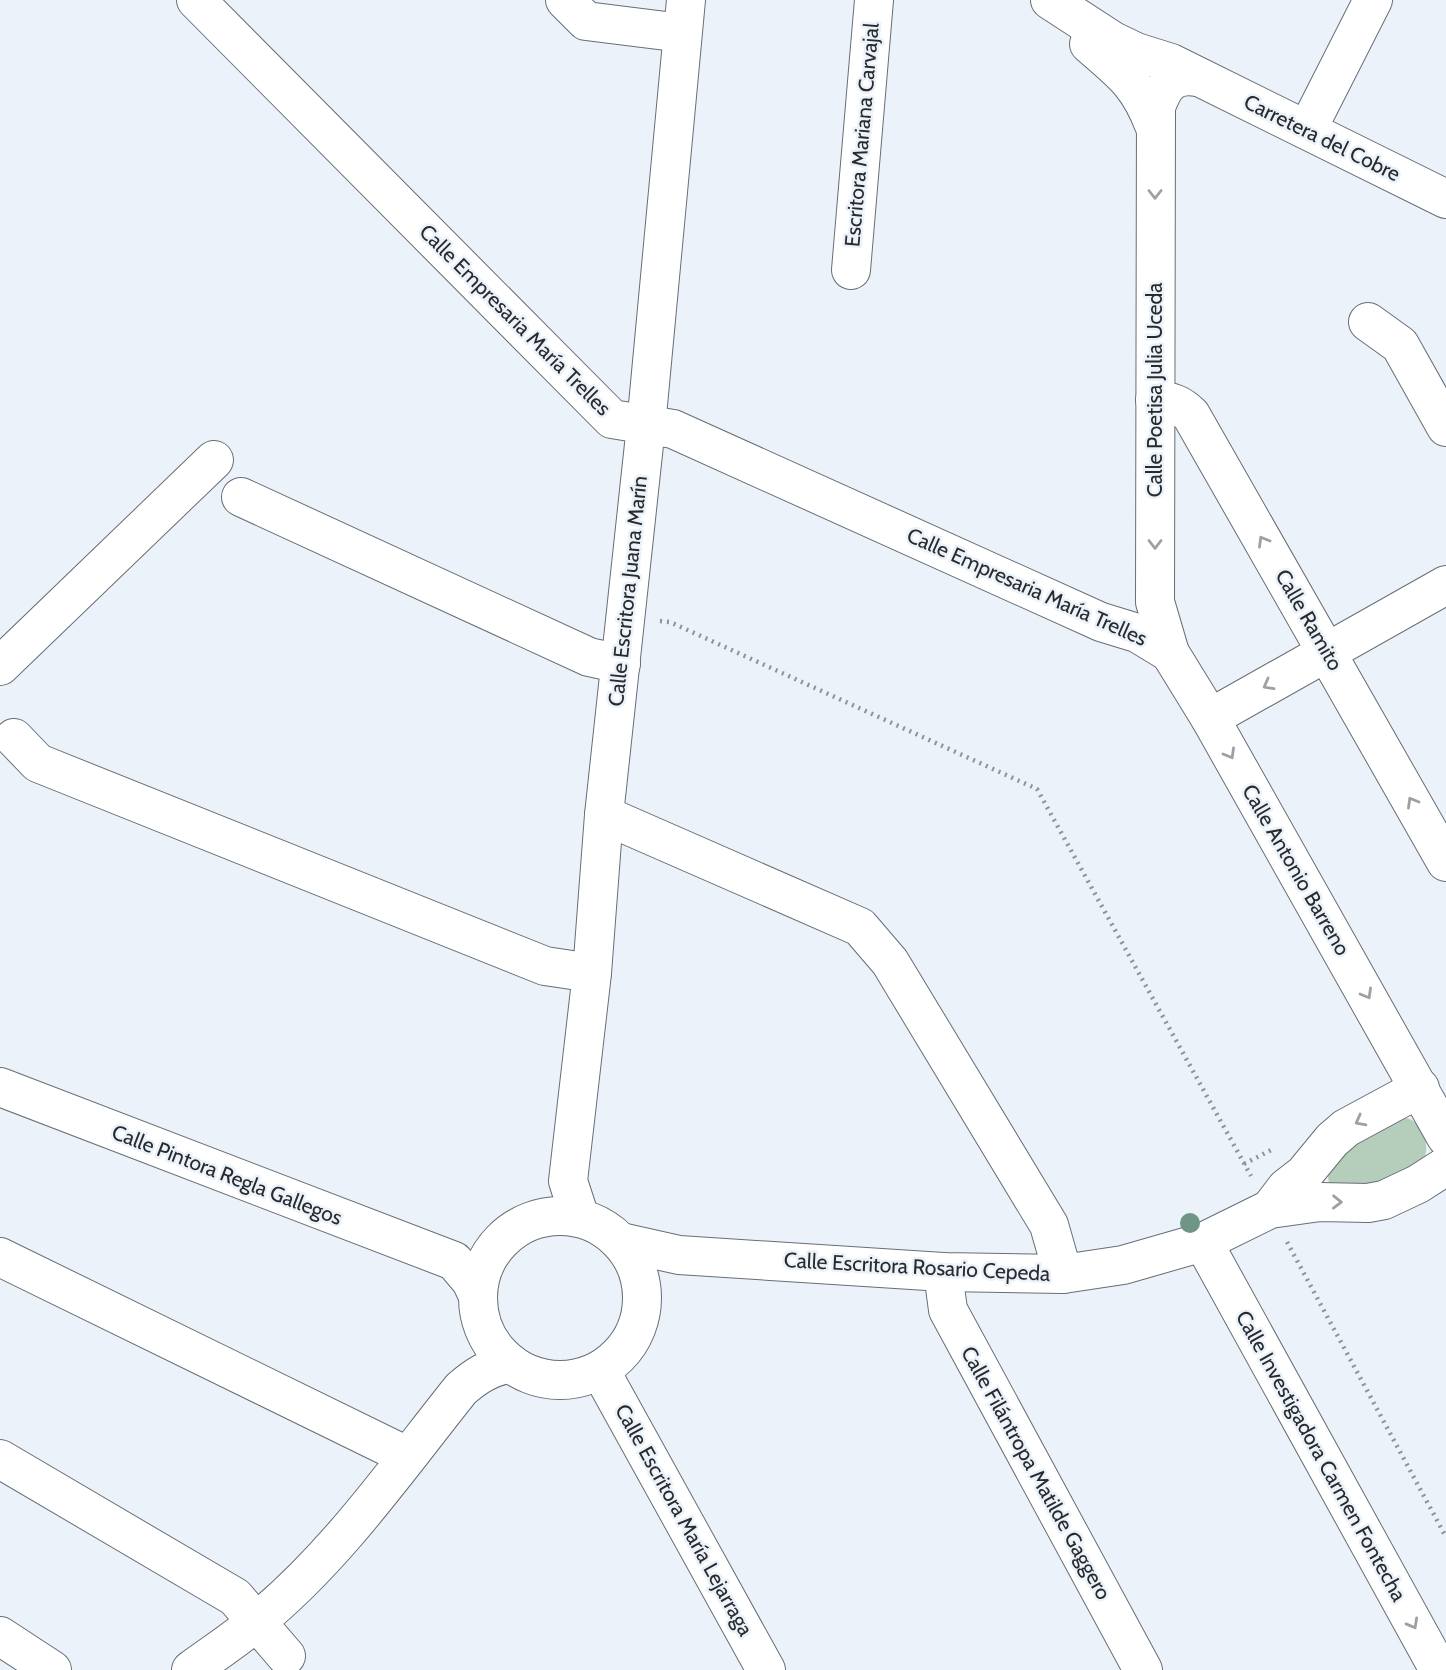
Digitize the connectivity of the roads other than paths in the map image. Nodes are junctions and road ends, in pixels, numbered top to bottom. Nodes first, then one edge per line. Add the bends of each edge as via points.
1 (196, 0) edge
2 (565, 0) edge
3 (874, 0) edge
4 (1050, 0) edge
5 (1373, 0) edge
6 (684, 17) edge
7 (1198, 77) junction
8 (1154, 125) junction
9 (1307, 130) junction
10 (1446, 199) edge
11 (850, 270) dead end
12 (1368, 322) dead end
13 (1155, 400) junction
14 (646, 426) junction
15 (1446, 427) edge
16 (214, 460) dead end
17 (241, 497) dead end
18 (1446, 585) edge
19 (1327, 652) junction
20 (1170, 653) junction
21 (621, 664) junction
22 (0, 666) edge
23 (1210, 718) junction
24 (14, 738) dead end
25 (604, 815) junction
26 (1446, 862) edge
27 (592, 973) junction
28 (0, 1087) edge
29 (1420, 1088) junction
30 (1444, 1127) edge
31 (1446, 1166) edge
32 (1270, 1209) junction
33 (563, 1218) junction
34 (621, 1242) junction
35 (1203, 1242) junction
36 (495, 1250) junction
37 (679, 1255) junction
38 (0, 1257) edge
39 (454, 1261) junction
40 (943, 1272) junction
41 (1063, 1274) junction
42 (641, 1285) junction
43 (481, 1312) junction
44 (510, 1363) junction
45 (600, 1370) junction
46 (461, 1389) junction
47 (407, 1456) junction
48 (0, 1459) edge
49 (257, 1622) junction
50 (0, 1636) edge
51 (286, 1656) dead end
52 (52, 1670) edge
53 (191, 1670) edge
54 (766, 1670) edge
55 (1143, 1670) edge
56 (1439, 1670) edge

1 - 14 street, Calle Empresaria María Trelles via 612,419
2 - 6 street via 586,21
3 - 11 street, Escritora Mariana Carvajal
4 - 7 street, Carretera del Cobre via 1113,41
4 - 8 street via 1134,85
5 - 9 street
6 - 14 street, Calle Escritora Juana Marín
7 - 8 street via 1178,77 1162,89
7 - 9 street, Carretera del Cobre
8 -> 13 street, Calle Poetisa Julia Uceda
9 - 10 street, Carretera del Cobre
12 - 15 street via 1400,345
19 -> 13 street, Calle Ramito via 1191,415 1181,405
13 -> 20 street, Calle Poetisa Julia Uceda via 1155,602
14 - 20 street, Calle Empresaria María Trelles via 673,429 1101,622 1137,632
14 - 21 street, Calle Escritora Juana Marín
16 - 22 street
17 - 21 street via 589,657
18 - 19 street
19 -> 23 street
26 -> 19 street, Calle Ramito
20 - 23 street, Calle Antonio Barreno
21 - 25 street, Calle Escritora Juana Marín
23 -> 29 street, Calle Antonio Barreno
24 - 27 street via 38,763 545,966
25 - 27 street, Calle Escritora Juana Marín
25 - 41 street via 860,926 890,962 1049,1225
27 - 33 street, Calle Escritora Juana Marín
28 - 39 street, Calle Pintora Regla Gallegos
29 - 30 street, Calle Antonio Barreno
29 -> 32 street via 1346,1128
32 -> 31 street via 1384,1200
32 - 35 street, Calle Escritora Rosario Cepeda
33 - 34 street via 595,1223
33 - 36 street via 513,1230
34 - 37 street, Calle Escritora Rosario Cepeda
34 - 42 street
35 - 41 street, Calle Escritora Rosario Cepeda via 1123,1265
35 -> 56 street, Calle Investigadora Carmen Fontecha
36 - 39 street
36 - 43 street via 482,1273
37 - 40 street, Calle Escritora Rosario Cepeda
37 - 42 street via 662,1263
38 - 47 street
39 - 43 street via 471,1281
40 - 41 street, Calle Escritora Rosario Cepeda
40 - 55 street, Calle Filántropa Matilde Gaggero via 948,1310
42 - 45 street via 640,1319 634,1334
43 - 44 street via 496,1349
43 - 46 street via 478,1351
44 - 45 street via 544,1379 564,1380
44 - 46 street via 477,1374
45 - 54 street, Calle Escritora María Lejarraga
46 - 47 street
47 - 49 street via 346,1531
48 - 49 street via 235,1597
49 - 51 street
49 - 53 street
50 - 52 street

